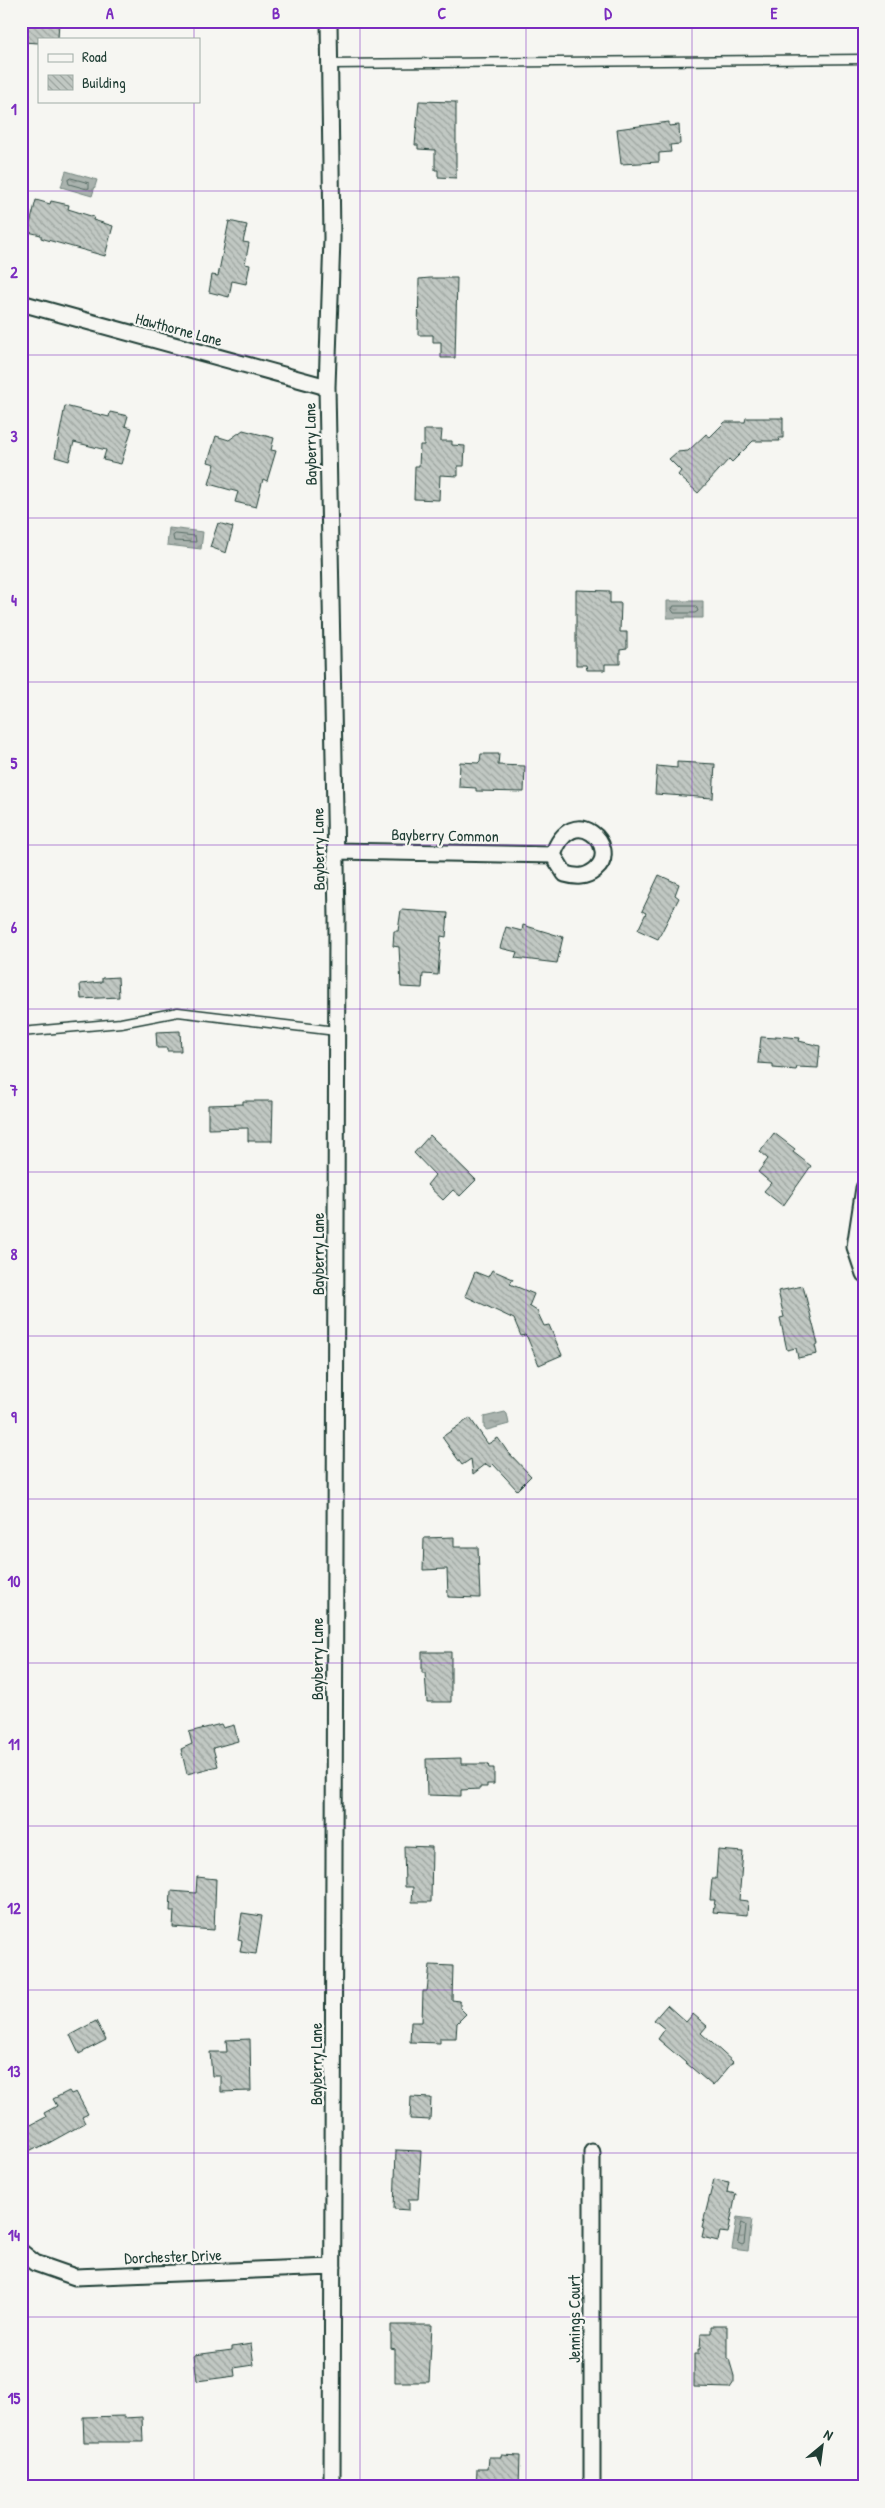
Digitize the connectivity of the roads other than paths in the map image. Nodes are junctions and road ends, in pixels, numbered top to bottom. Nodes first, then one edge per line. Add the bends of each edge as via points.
1 (330, 21) edge
2 (864, 59) edge
3 (330, 64) junction
4 (21, 304) edge
5 (327, 387) junction
6 (336, 851) junction
7 (553, 854) dead end
8 (21, 1032) edge
9 (336, 1032) junction
10 (864, 1188) edge
11 (864, 1274) edge
12 (592, 2152) dead end
13 (21, 2252) edge
14 (332, 2267) junction
15 (332, 2487) edge
16 (592, 2487) edge

1 - 3 street, Bayberry Lane
2 - 3 lane
3 - 5 street, Bayberry Lane via 332,238
4 - 5 street, Hawthorne Lane
5 - 6 street, Bayberry Lane
6 - 7 street, Bayberry Common
6 - 9 street, Bayberry Lane
8 - 9 lane via 121,1023 178,1012
9 - 14 street, Bayberry Lane
10 - 11 street via 855,1247
12 - 16 street, Jennings Court
13 - 14 street, Dorchester Drive via 35,2263 75,2278
14 - 15 street, Bayberry Lane

